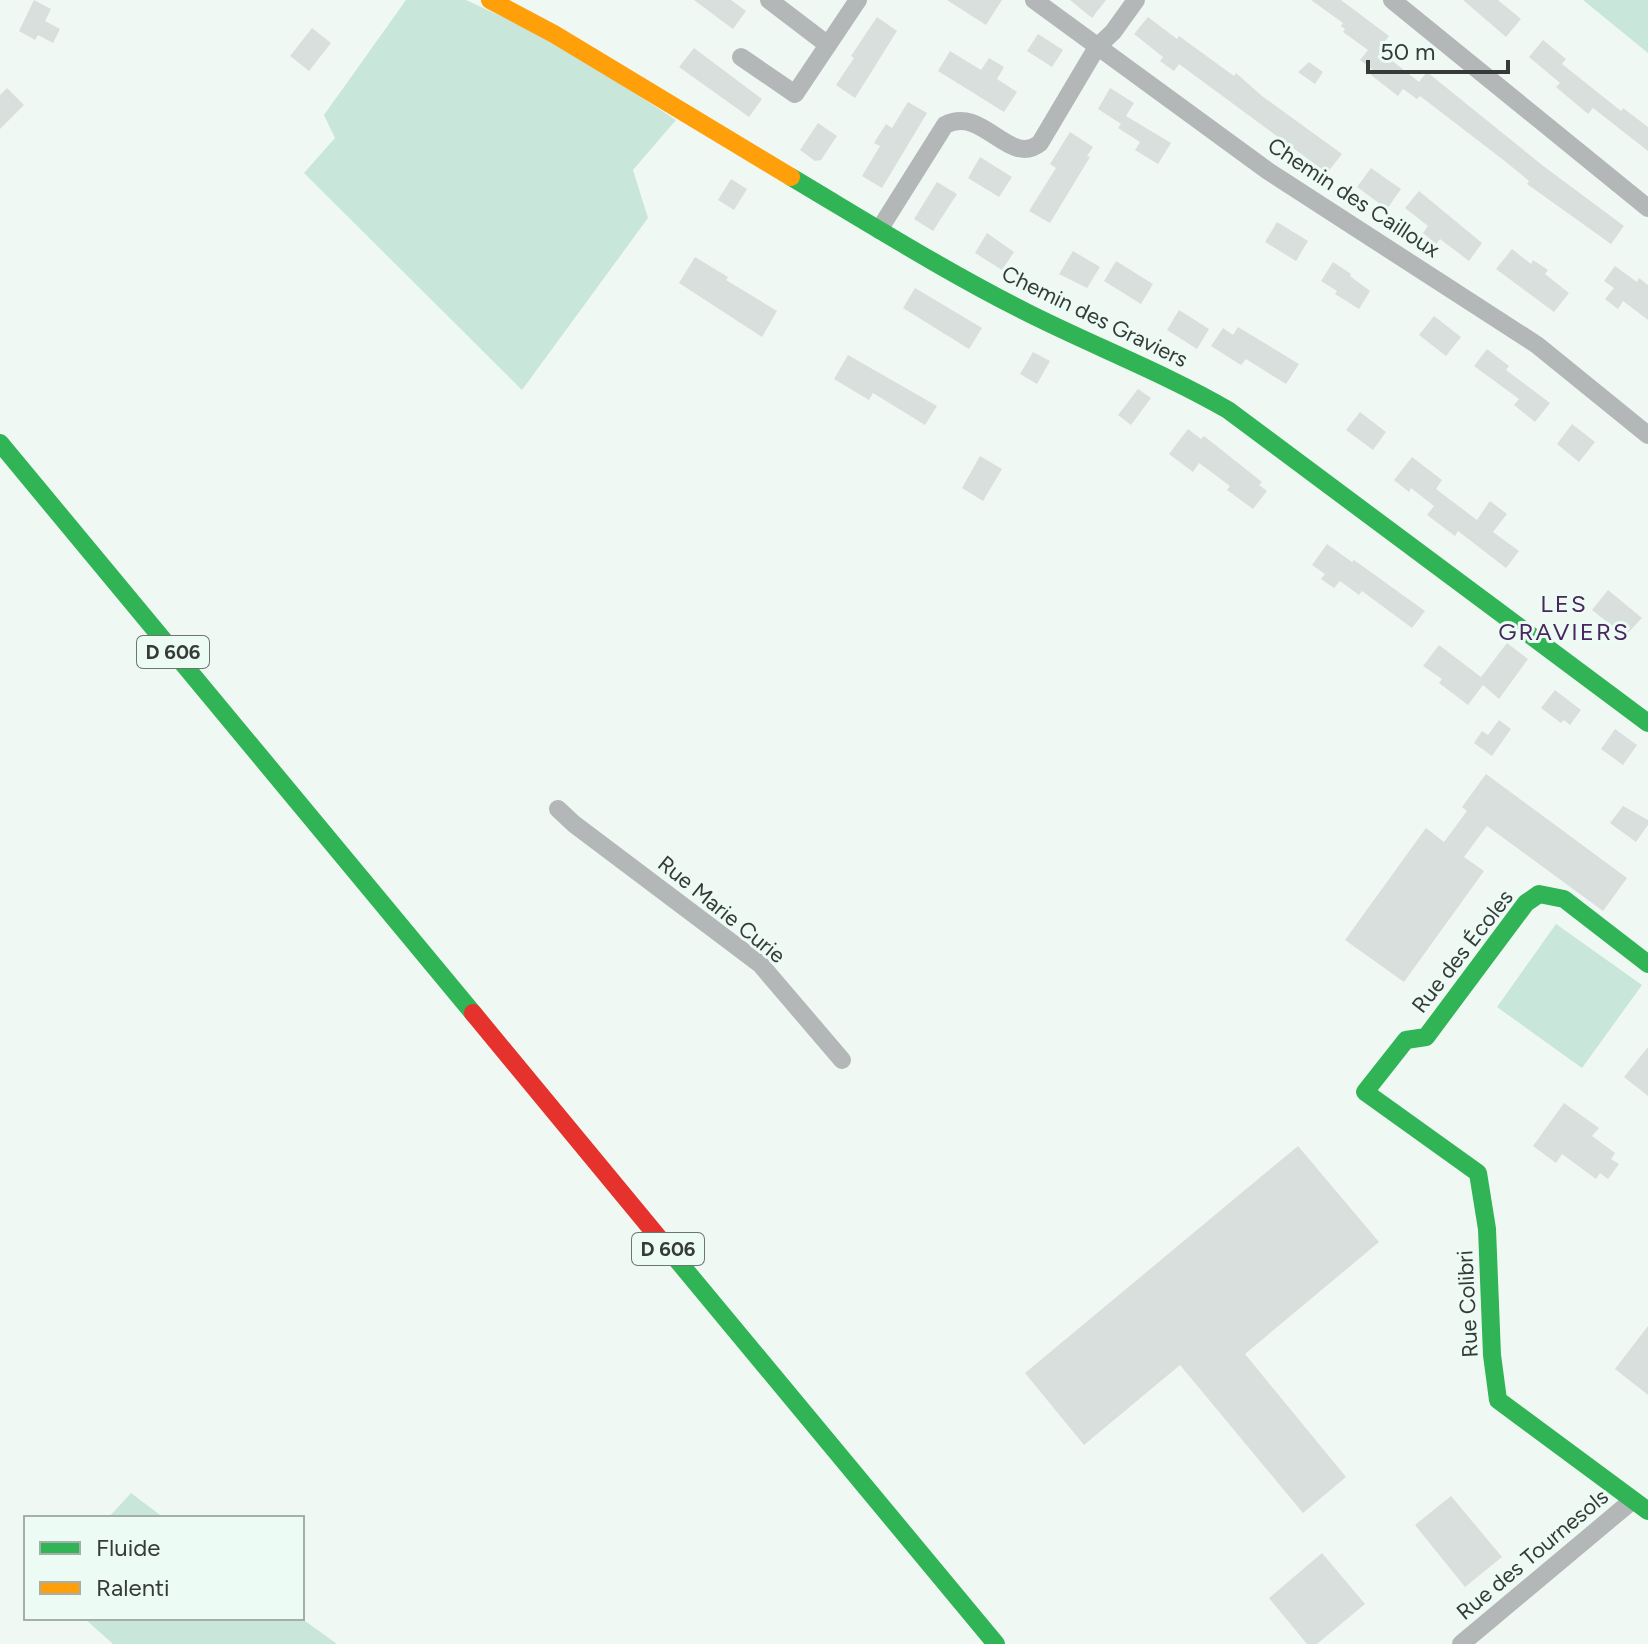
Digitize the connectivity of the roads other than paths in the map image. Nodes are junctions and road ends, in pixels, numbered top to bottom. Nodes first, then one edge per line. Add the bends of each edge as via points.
1 (490, 0) edge
2 (769, 0) edge
3 (858, 0) edge
4 (1034, 0) edge
5 (1136, 0) edge
6 (1392, 0) edge
7 (828, 45) junction
8 (1097, 47) junction
9 (741, 57) dead end
10 (1648, 208) edge
11 (879, 230) junction
12 (1648, 435) edge
13 (0, 443) edge
14 (1648, 723) edge
15 (558, 809) dead end
16 (1648, 964) edge
17 (842, 1060) dead end
18 (1365, 1092) joint
19 (1641, 1506) edge
20 (996, 1644) edge
21 (1461, 1644) edge

1 - 11 street, Chemin des Graviers
2 - 7 street
3 - 7 street
4 - 8 street, Chemin des Cailloux
5 - 8 street
6 - 10 street
7 - 9 street via 795,94
8 - 11 street via 1032,150 1019,150 971,121 956,119 945,125
8 - 12 street, Chemin des Cailloux via 1268,171 1537,345
11 - 14 street, Chemin des Graviers via 1029,314 1228,410
13 - 20 street, D 606
15 - 17 street, Rue Marie Curie via 760,964
16 - 18 street, Rue des Écoles via 1564,899 1539,894 1526,903 1426,1037 1406,1040
18 - 19 street, Rue Colibri via 1478,1173 1487,1229 1498,1400
19 - 21 street, Rue des Tournesols

